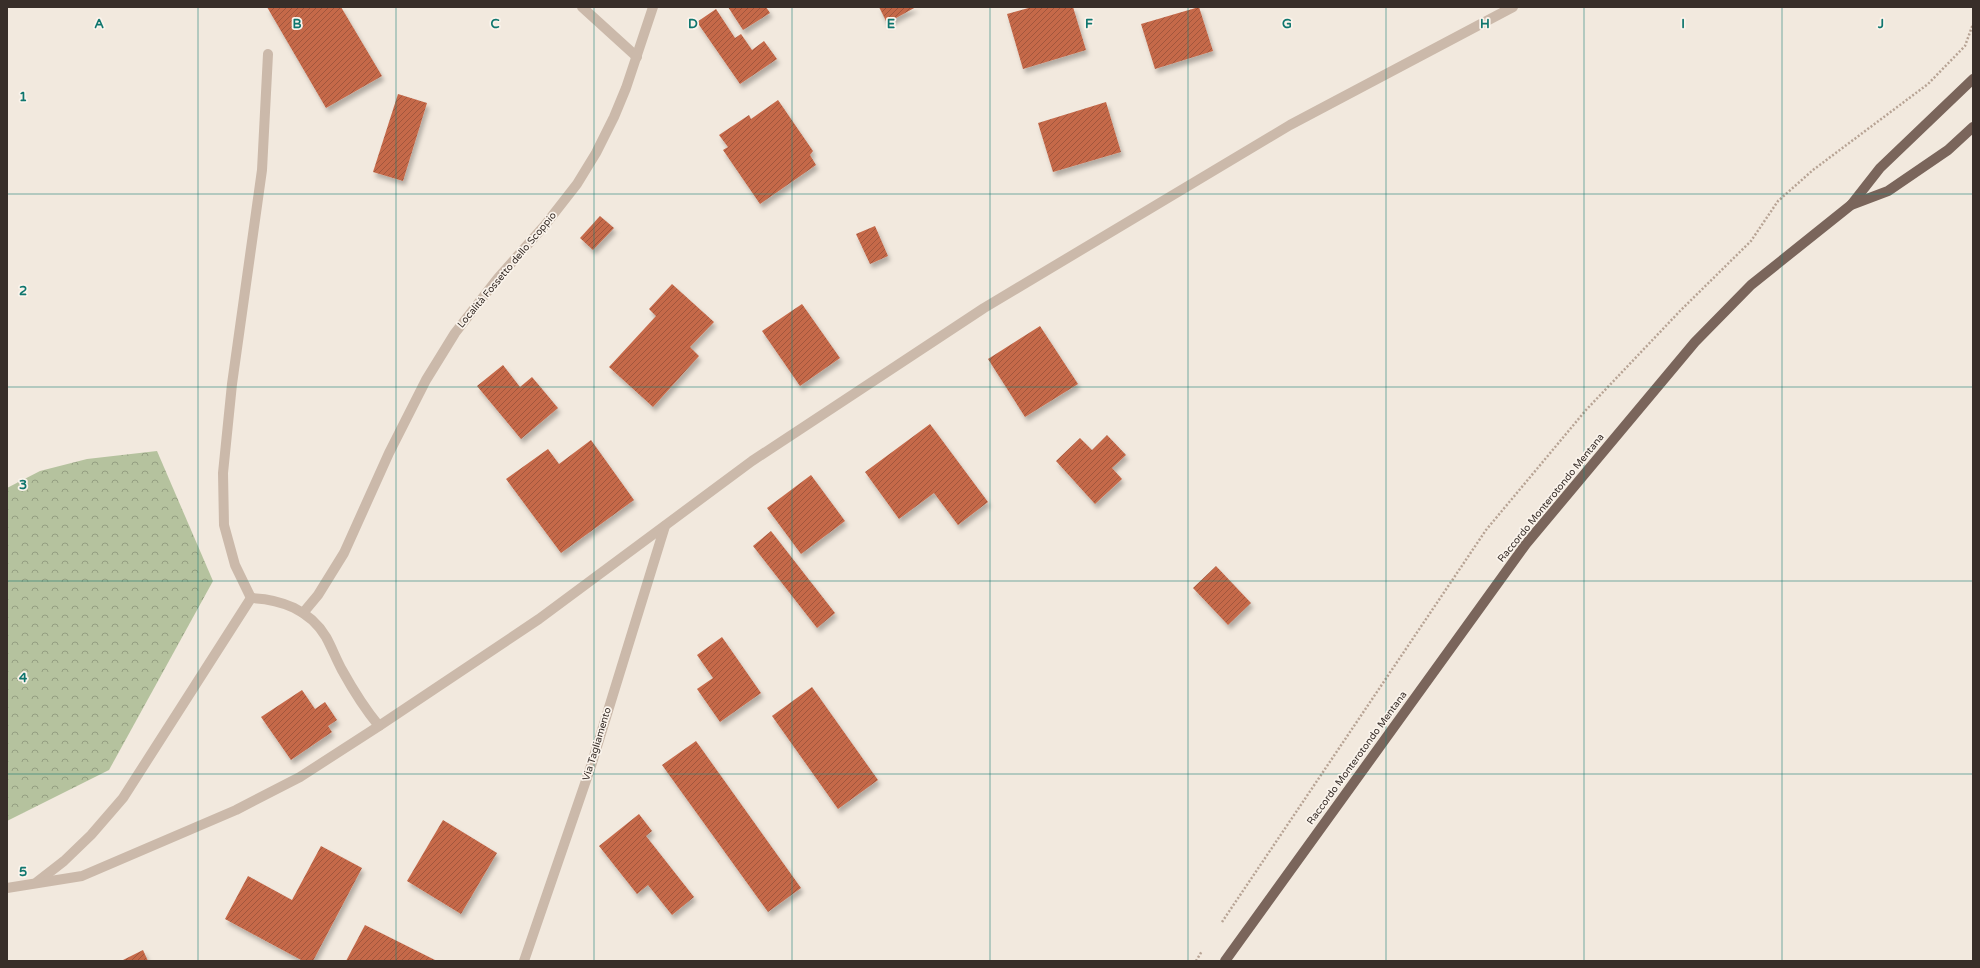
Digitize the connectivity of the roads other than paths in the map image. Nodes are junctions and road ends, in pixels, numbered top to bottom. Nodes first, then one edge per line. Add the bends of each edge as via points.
1 (582, 7) edge
2 (653, 7) edge
3 (1513, 7) edge
4 (268, 54) dead end
5 (637, 57) junction
6 (1973, 80) edge
7 (1973, 127) edge
8 (1851, 205) junction
9 (665, 526) junction
10 (251, 598) junction
11 (304, 613) junction
12 (379, 726) junction
13 (35, 884) junction
14 (7, 888) edge
15 (524, 961) edge
16 (1225, 961) edge

1 - 5 street
2 - 5 street, Località Fossetto dello Scoppio
3 - 9 street via 1290,125 984,308 752,461
4 - 10 street via 262,170 232,384 223,473 224,525 235,565
5 - 11 street, Località Fossetto dello Scoppio via 614,117 577,184 455,333 426,380 389,453 344,553
6 - 8 main road via 1880,168
7 - 8 main road, Raccordo Monterotondo Mentana via 1948,150 1888,191
8 - 16 main road, Raccordo Monterotondo Mentana via 1751,285 1695,342 1526,544
9 - 12 street via 540,619
9 - 15 street, Via Tagliamento via 589,772
10 - 11 street via 277,601
10 - 13 street via 123,798 86,840
11 - 12 street via 325,636 357,697
12 - 13 street via 300,777 236,810 82,876
13 - 14 street

